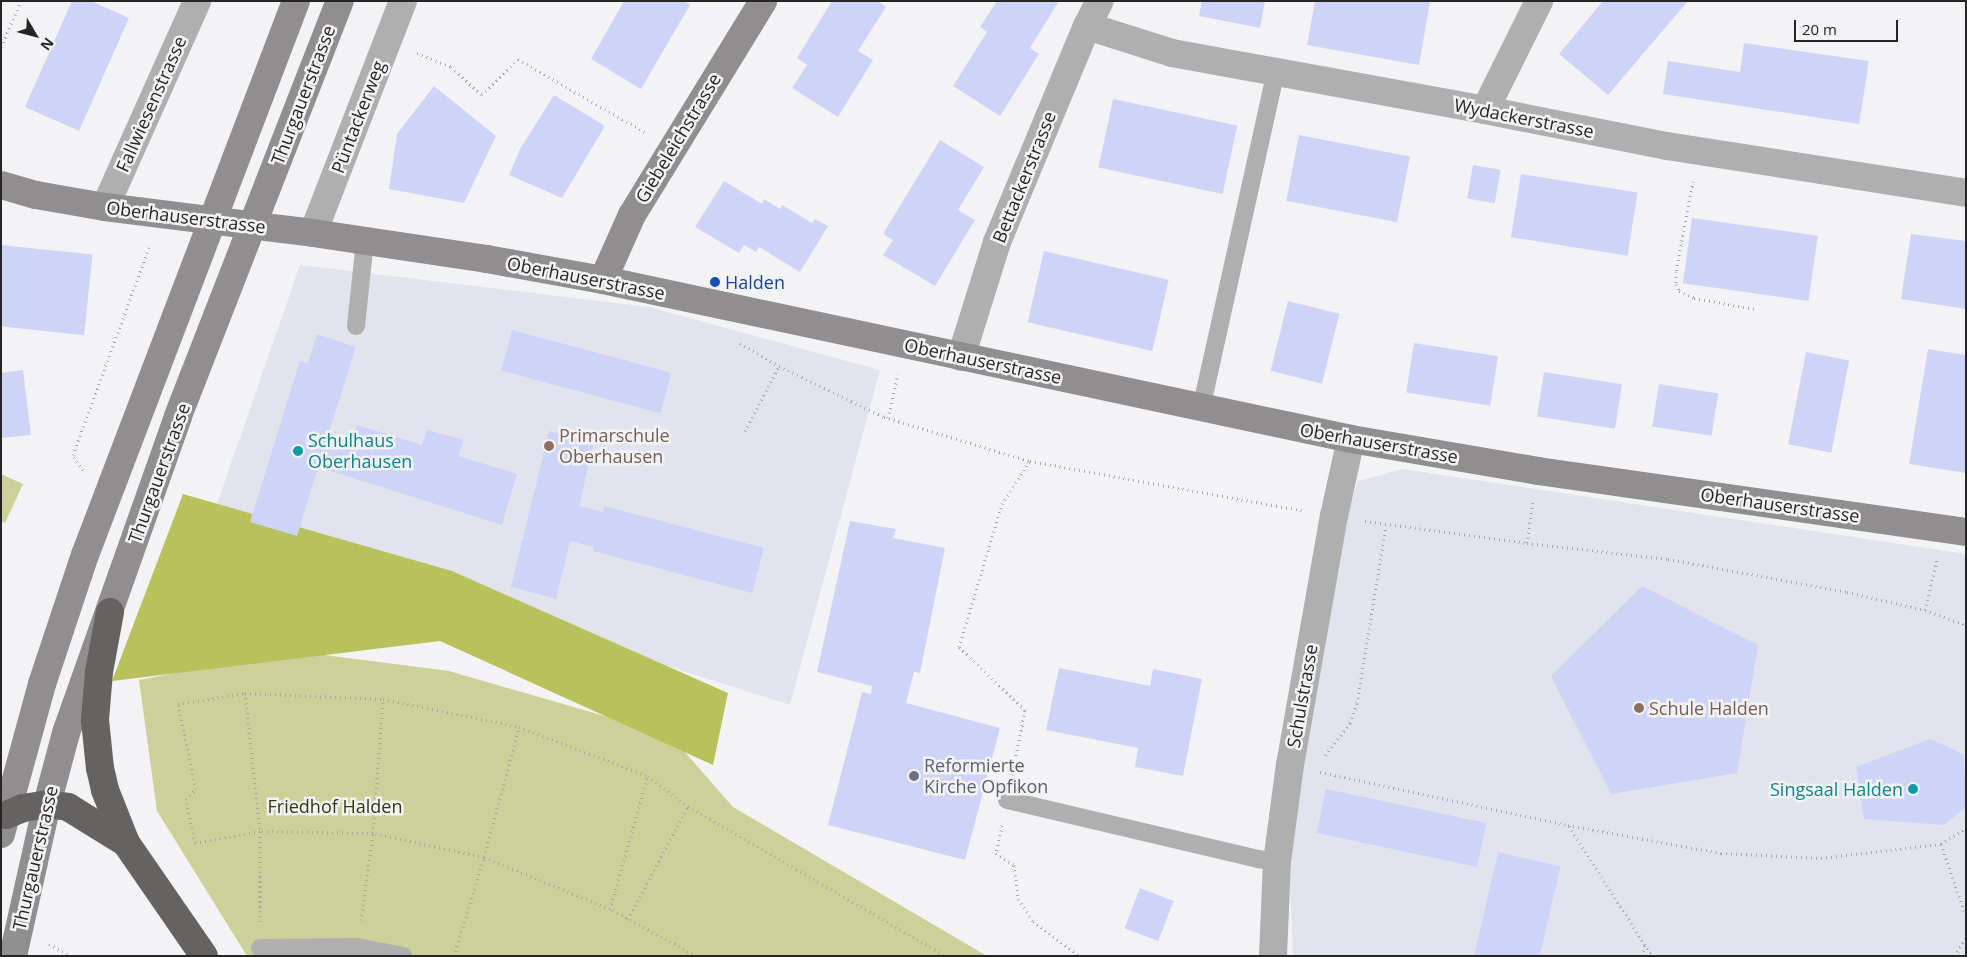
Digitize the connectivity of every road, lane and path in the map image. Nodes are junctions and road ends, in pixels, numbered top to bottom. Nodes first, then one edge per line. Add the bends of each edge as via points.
1 (21, 1) edge
2 (197, 1) edge
3 (296, 1) edge
4 (340, 1) edge
5 (403, 1) edge
6 (763, 1) edge
7 (1100, 1) edge
8 (1540, 1) edge
9 (1086, 26) junction
10 (388, 40) junction
11 (1, 47) edge
12 (1276, 72) junction
13 (1485, 110) junction
14 (650, 135) dead end
15 (1699, 151) junction
16 (1, 185) edge
17 (1966, 193) edge
18 (105, 207) junction
19 (156, 226) junction
20 (301, 231) junction
21 (365, 240) junction
22 (603, 280) junction
23 (1755, 309) dead end
24 (356, 326) dead end
25 (733, 339) dead end
26 (961, 357) junction
27 (779, 366) junction
28 (899, 373) dead end
29 (1201, 409) junction
30 (888, 418) junction
31 (745, 431) dead end
32 (1351, 439) junction
33 (1030, 461) junction
34 (83, 470) dead end
35 (1538, 471) junction
36 (1310, 512) dead end
37 (1357, 520) dead end
38 (1386, 525) junction
39 (1954, 530) edge
40 (1527, 543) junction
41 (1925, 610) junction
42 (110, 612) junction
43 (1966, 624) edge
44 (245, 693) junction
45 (383, 699) junction
46 (519, 727) junction
47 (1290, 765) junction
48 (648, 776) junction
49 (1007, 800) junction
50 (47, 804) junction
51 (688, 806) junction
52 (4, 825) edge
53 (1568, 825) junction
54 (1966, 828) edge
55 (260, 831) junction
56 (373, 833) junction
57 (126, 843) junction
58 (1941, 844) junction
59 (484, 858) junction
60 (1277, 862) junction
61 (610, 909) junction
62 (1966, 916) edge
63 (628, 919) junction
64 (1966, 937) edge
65 (1645, 945) junction
66 (260, 948) joint
67 (357, 948) junction
68 (12, 956) edge
69 (204, 956) edge
70 (403, 956) edge
71 (454, 956) edge
72 (697, 956) edge
73 (946, 956) edge
74 (1080, 956) edge
75 (1273, 956) edge
76 (1642, 956) edge
77 (1652, 956) edge
78 (1955, 956) edge

1 - 11 path
2 - 18 street, Fallwiesenstrasse
3 - 52 street, Thurgauerstrasse via 85,555 42,684
4 - 42 street, Thurgauerstrasse via 178,416
5 - 10 street, Püntackerweg
6 - 22 street, Giebeleichstrasse via 632,215
7 - 9 street, Bettackerstrasse
8 - 13 street
9 - 12 street, Wydackerstrasse via 1172,54
9 - 26 street, Bettackerstrasse via 997,242
10 - 14 path via 451,68 482,94 518,60
10 - 20 street, Püntackerweg
12 - 13 street, Wydackerstrasse
12 - 29 lane
13 - 15 street, Wydackerstrasse
15 - 17 street, Wydackerstrasse
15 - 23 path via 1676,284 1686,296
16 - 18 street, Oberhauserstrasse via 36,195
18 - 19 street, Oberhauserstrasse
19 - 20 street, Oberhauserstrasse
19 - 34 path via 73,454
20 - 21 street, Oberhauserstrasse
21 - 22 street, Oberhauserstrasse
21 - 24 lane
22 - 26 street, Oberhauserstrasse
25 - 27 path
26 - 29 street, Oberhauserstrasse
27 - 30 path
27 - 31 path
28 - 30 path
29 - 32 street, Oberhauserstrasse
30 - 33 path
32 - 35 street, Oberhauserstrasse
32 - 47 street, Schulstrasse via 1334,516
33 - 36 path
33 - 49 path via 1002,504 959,647 1025,710
35 - 39 street, Oberhauserstrasse
35 - 40 path
37 - 38 path
38 - 40 path
38 - 47 path via 1357,703 1350,723 1322,758
39 - 41 path via 1936,568
40 - 41 path via 1668,559
41 - 43 path
42 - 50 street, Thurgauerstrasse via 66,733
42 - 57 highway via 96,698 96,739 105,790
44 - 45 path
44 - 55 path
44 - 55 path via 178,704 196,789 186,799 195,843
45 - 46 path
45 - 56 path
46 - 48 path
46 - 59 path
47 - 53 path
47 - 60 street, Schulstrasse
48 - 51 path
48 - 61 path
49 - 60 lane
49 - 74 path via 996,853 1014,865 1018,900 1033,921
50 - 52 highway via 23,808
50 - 57 highway via 68,807
50 - 68 street, Thurgauerstrasse
51 - 63 path
51 - 73 path
53 - 58 path via 1721,852 1821,858
53 - 65 path
54 - 58 path
55 - 56 path
55 - 66 path
56 - 59 path
56 - 67 path
57 - 69 highway
58 - 62 path
59 - 61 path
59 - 71 path
60 - 75 street, Schulstrasse
61 - 63 path
63 - 72 path
64 - 78 path
65 - 76 path
65 - 77 path
66 - 67 lane
67 - 70 lane

